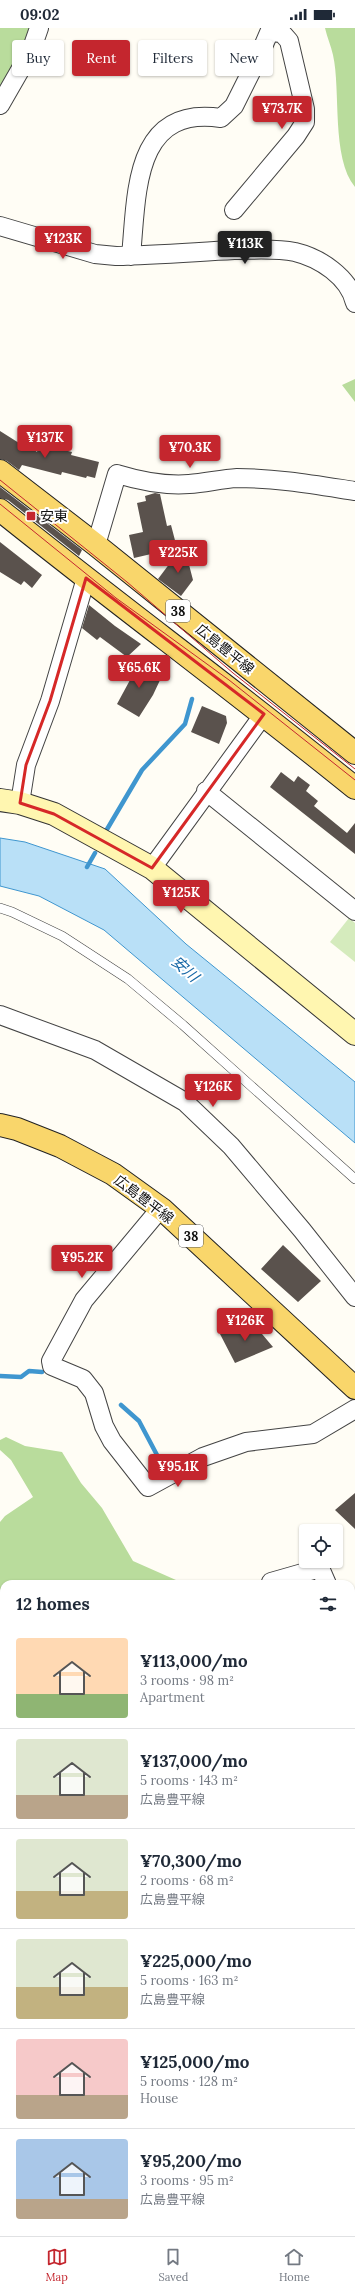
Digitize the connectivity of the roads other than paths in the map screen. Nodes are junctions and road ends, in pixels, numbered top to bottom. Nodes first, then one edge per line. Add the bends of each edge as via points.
1 (38, 28) edge
2 (271, 30) edge
3 (0, 105) edge
4 (234, 210) dead end
5 (0, 226) edge
6 (131, 256) junction
7 (355, 303) edge
8 (0, 471) edge
9 (355, 491) edge
10 (0, 510) edge
11 (96, 545) junction
12 (86, 578) junction
13 (264, 714) junction
14 (355, 753) edge
15 (355, 788) edge
16 (206, 791) junction
17 (10, 802) edge
18 (152, 868) junction
19 (0, 908) edge
20 (355, 912) edge
21 (1, 1018) edge
22 (355, 1034) edge
23 (0, 1125) edge
24 (355, 1179) edge
25 (160, 1209) junction
26 (355, 1297) edge
27 (355, 1388) edge
28 (355, 1409) edge
29 (321, 1571) edge
30 (280, 1580) edge

1 - 3 street via 31,51
2 - 4 street via 282,32 289,41 305,109 305,122
2 - 6 street via 234,106 226,114 221,118 207,116 179,121 168,126 149,148 139,180
5 - 6 street via 95,254
6 - 7 street via 269,249 295,252 318,261 334,272 347,286
8 - 11 main road, 広島豊平線 / 38
9 - 11 street via 298,482 235,478 187,484 150,483 117,474
10 - 12 main road, 広島豊平線 / 38
11 - 14 main road, 広島豊平線 / 38
12 - 13 main road, 広島豊平線 / 38
12 - 17 street via 50,701
13 - 15 main road, 広島豊平線 / 38
13 - 16 street
16 - 18 street
16 - 20 street
17 - 18 street via 54,814
18 - 22 street
19 - 24 lane via 62,936 128,979
21 - 26 street via 95,1050 185,1102 235,1152
23 - 25 main road, 広島豊平線 / 38 via 60,1146 113,1174
25 - 27 main road, 広島豊平線 / 38
25 - 28 street via 84,1300 50,1361 52,1366 83,1379 94,1393 104,1426 112,1441 148,1487 203,1457 246,1442 313,1434
29 - 30 street

